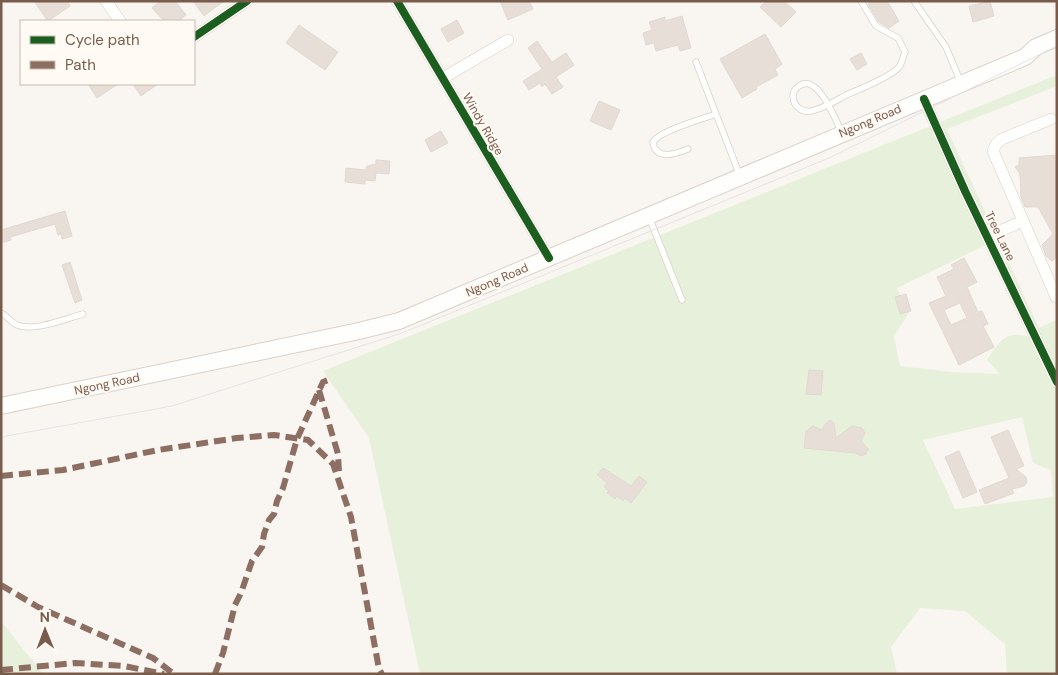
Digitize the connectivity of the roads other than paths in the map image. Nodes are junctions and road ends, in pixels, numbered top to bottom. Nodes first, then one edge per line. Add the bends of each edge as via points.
1 (106, 1) edge
2 (247, 1) edge
3 (397, 1) edge
4 (861, 1) edge
5 (914, 1) edge
6 (119, 20) edge
7 (195, 36) edge
8 (1057, 38) edge
9 (508, 40) dead end
10 (1057, 50) edge
11 (1025, 56) junction
12 (696, 62) dead end
13 (444, 78) junction
14 (961, 83) junction
15 (924, 99) junction
16 (828, 104) junction
17 (716, 114) junction
18 (1051, 119) dead end
19 (842, 133) junction
20 (688, 148) dead end
21 (740, 176) junction
22 (648, 216) junction
23 (1023, 221) junction
24 (988, 236) junction
25 (549, 258) junction
26 (1056, 297) edge
27 (682, 300) dead end
28 (1, 313) edge
29 (83, 314) dead end
30 (1057, 382) edge
31 (2, 404) edge

1 - 6 street
2 - 7 street
3 - 13 street, Windy Ridge
4 - 16 lane via 876,26 898,38 905,52 899,67 871,85
5 - 14 lane via 946,47
8 - 11 main road, Ngong Road via 1036,46
9 - 13 street
10 - 11 main road, Ngong Road
11 - 14 main road, Ngong Road
12 - 17 lane
13 - 25 street, Windy Ridge
14 - 15 main road, Ngong Road
15 - 19 main road, Ngong Road
15 - 24 street, Tree Lane
16 - 16 lane via 811,84 800,84 793,93 794,102 802,111 810,112
16 - 19 lane
17 - 20 lane via 677,128 653,142 657,152 669,156
17 - 21 lane
18 - 23 street via 1002,139 993,151
19 - 21 main road, Ngong Road
21 - 22 main road, Ngong Road
22 - 25 main road, Ngong Road
22 - 27 lane
23 - 24 street
23 - 26 street
24 - 30 street, Tree Lane
25 - 31 main road, Ngong Road via 399,321
28 - 29 lane via 16,324 29,327

